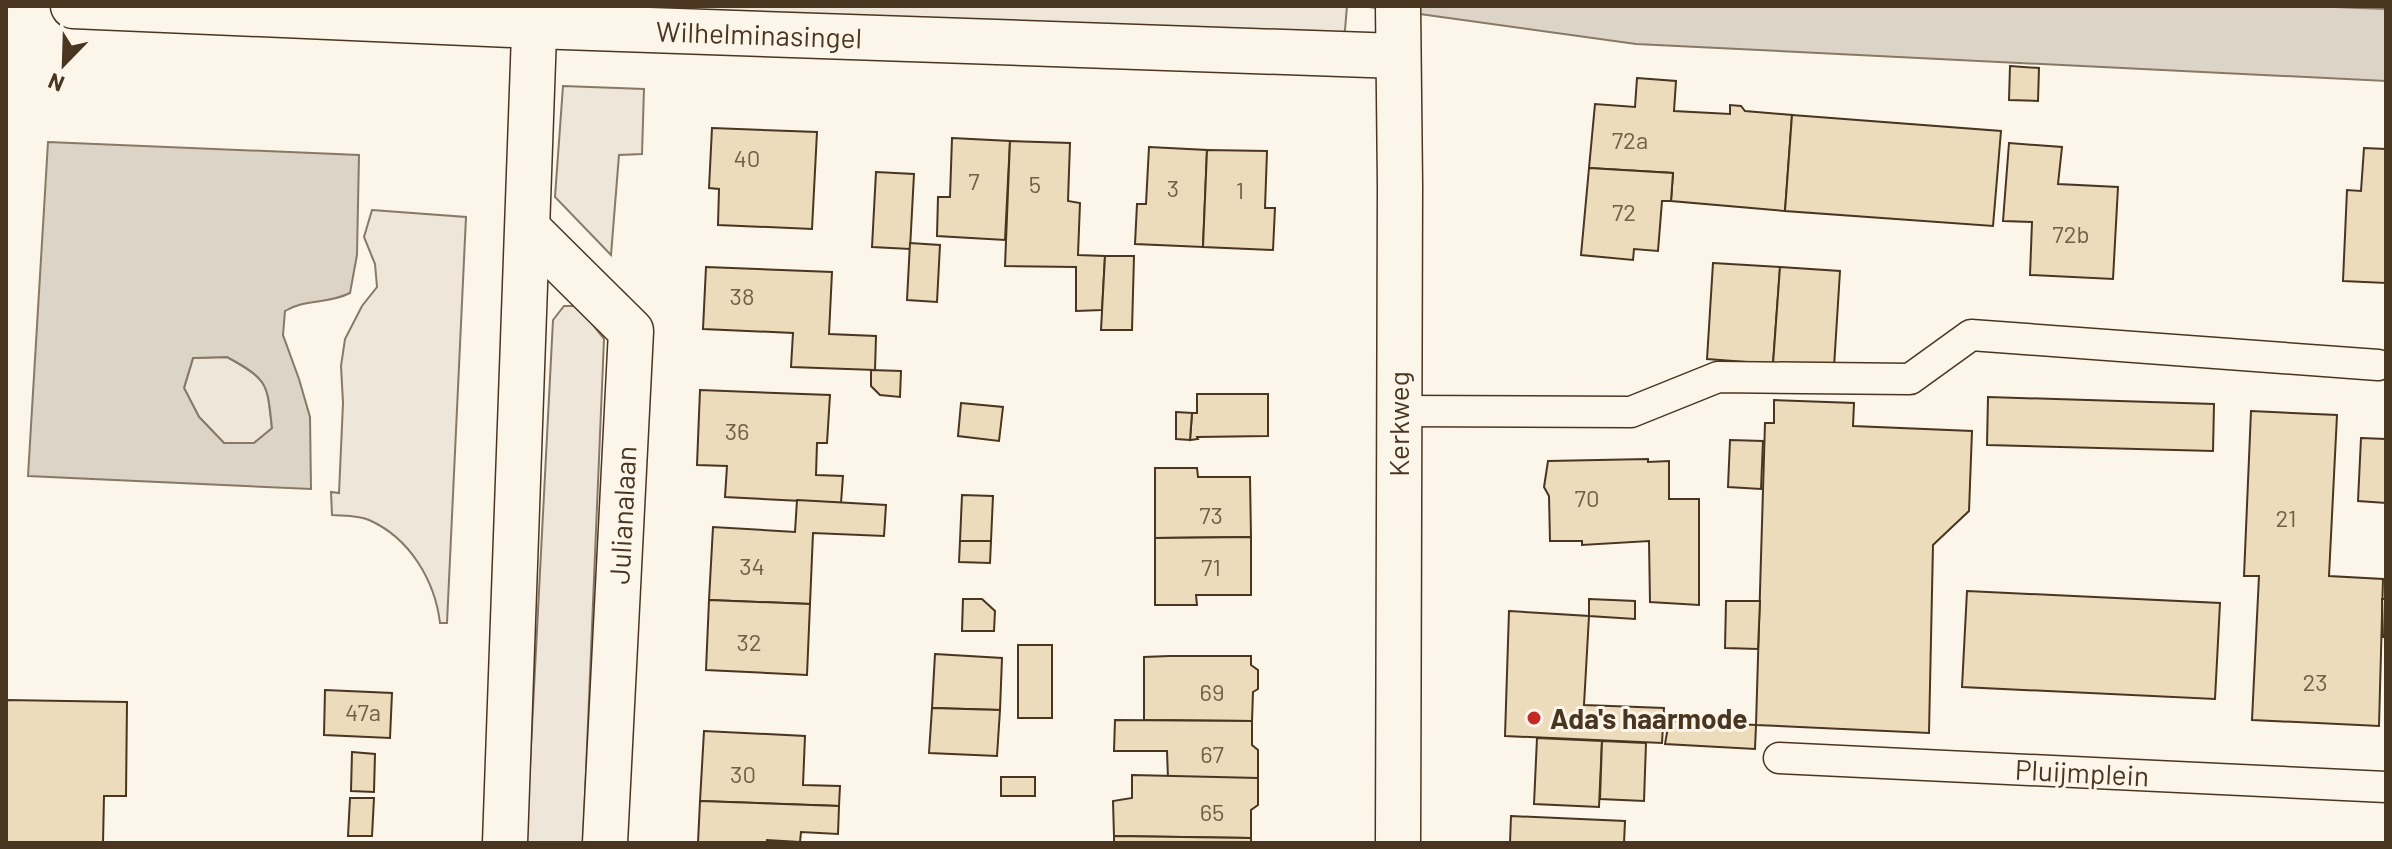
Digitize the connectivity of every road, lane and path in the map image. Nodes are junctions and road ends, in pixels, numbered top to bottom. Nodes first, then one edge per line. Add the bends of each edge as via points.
1 (73, 6) edge
2 (535, 16) edge
3 (1397, 29) edge
4 (529, 230) junction
5 (2378, 365) dead end
6 (1398, 411) junction
7 (1779, 758) dead end
8 (2386, 787) edge
9 (505, 843) edge
10 (605, 843) edge
11 (1398, 843) edge

1 - 2 street, Wilhelminasingel
2 - 3 street, Wilhelminasingel
2 - 4 street
3 - 6 street, Kerkweg
4 - 9 street
4 - 10 street, Julianalaan via 631,331
5 - 6 lane via 1971,335 1910,379 1718,377 1631,412
6 - 11 street, Kerkweg
7 - 8 lane, Pluijmplein

